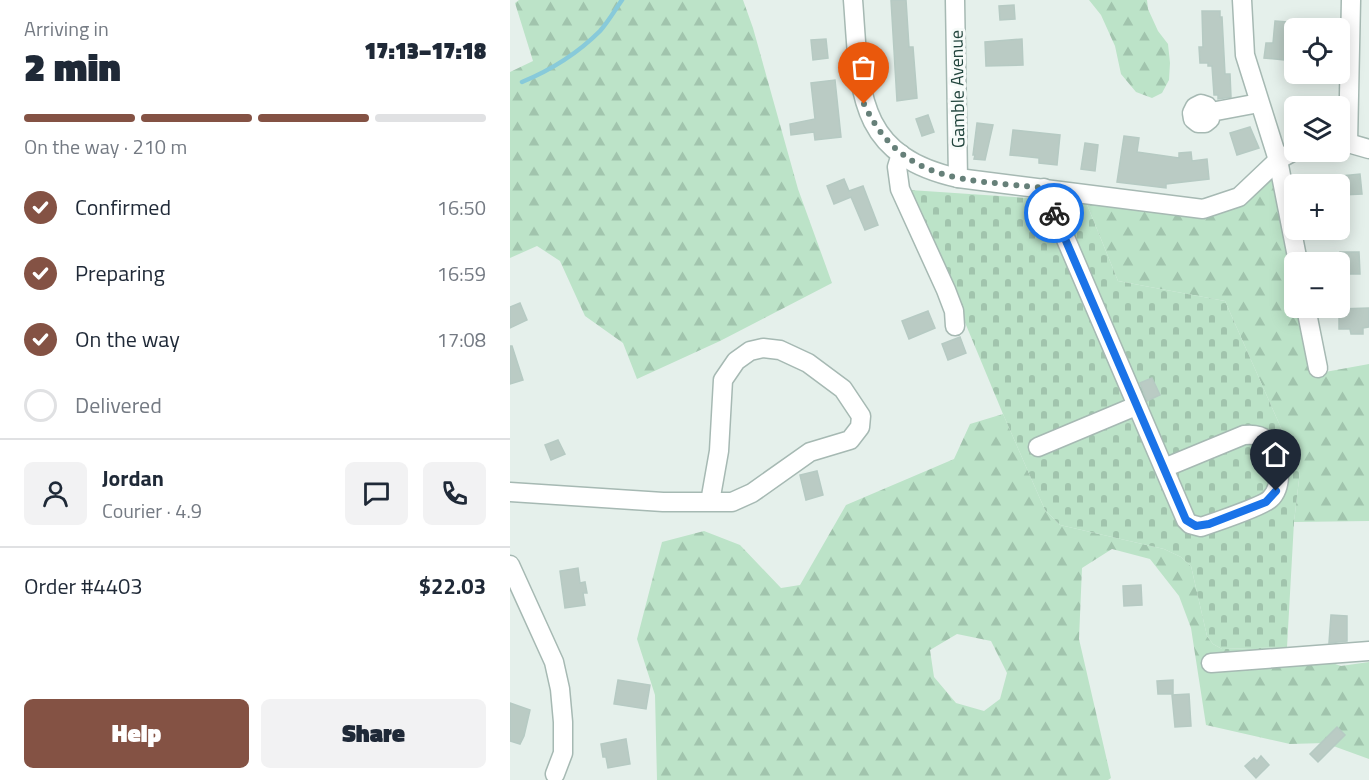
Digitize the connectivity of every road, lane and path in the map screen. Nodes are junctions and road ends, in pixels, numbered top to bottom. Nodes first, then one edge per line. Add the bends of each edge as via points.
1 (853, 0) edge
2 (955, 0) edge
3 (1242, 0) edge
4 (1351, 0) edge
5 (1346, 96) edge
6 (1259, 103) junction
7 (1211, 112) dead end
8 (1350, 144) edge
9 (1369, 149) edge
10 (901, 154) junction
11 (1284, 157) edge
12 (1278, 160) junction
13 (958, 178) junction
14 (1044, 188) junction
15 (1296, 252) edge
16 (1308, 318) edge
17 (955, 326) dead end
18 (1318, 368) dead end
19 (1136, 406) junction
20 (1038, 447) dead end
21 (1164, 468) junction
22 (510, 492) edge
23 (710, 502) junction
24 (510, 565) edge
25 (1369, 651) edge
26 (1211, 663) dead end
27 (555, 774) dead end

1 - 10 street via 864,104 878,130
2 - 13 street, Gamble Avenue
3 - 6 street via 1245,55
4 - 5 street
6 - 7 street
6 - 12 street
8 - 9 street
10 - 13 street via 921,167
10 - 17 street via 897,167 900,189 946,290
11 - 12 street
12 - 14 street via 1239,197 1203,209
12 - 15 street
13 - 14 street
14 - 19 street via 1130,378
16 - 18 street
19 - 20 street
19 - 21 street
21 - 21 street via 1251,434 1270,444 1280,474 1276,491 1266,502 1196,526 1183,515
22 - 23 street
23 - 23 street via 732,502 752,493 810,452 850,440 860,427 861,416 843,389 808,363 780,350 750,351 736,361 723,380 719,451
24 - 27 street via 546,642 560,689 563,753
25 - 26 street

